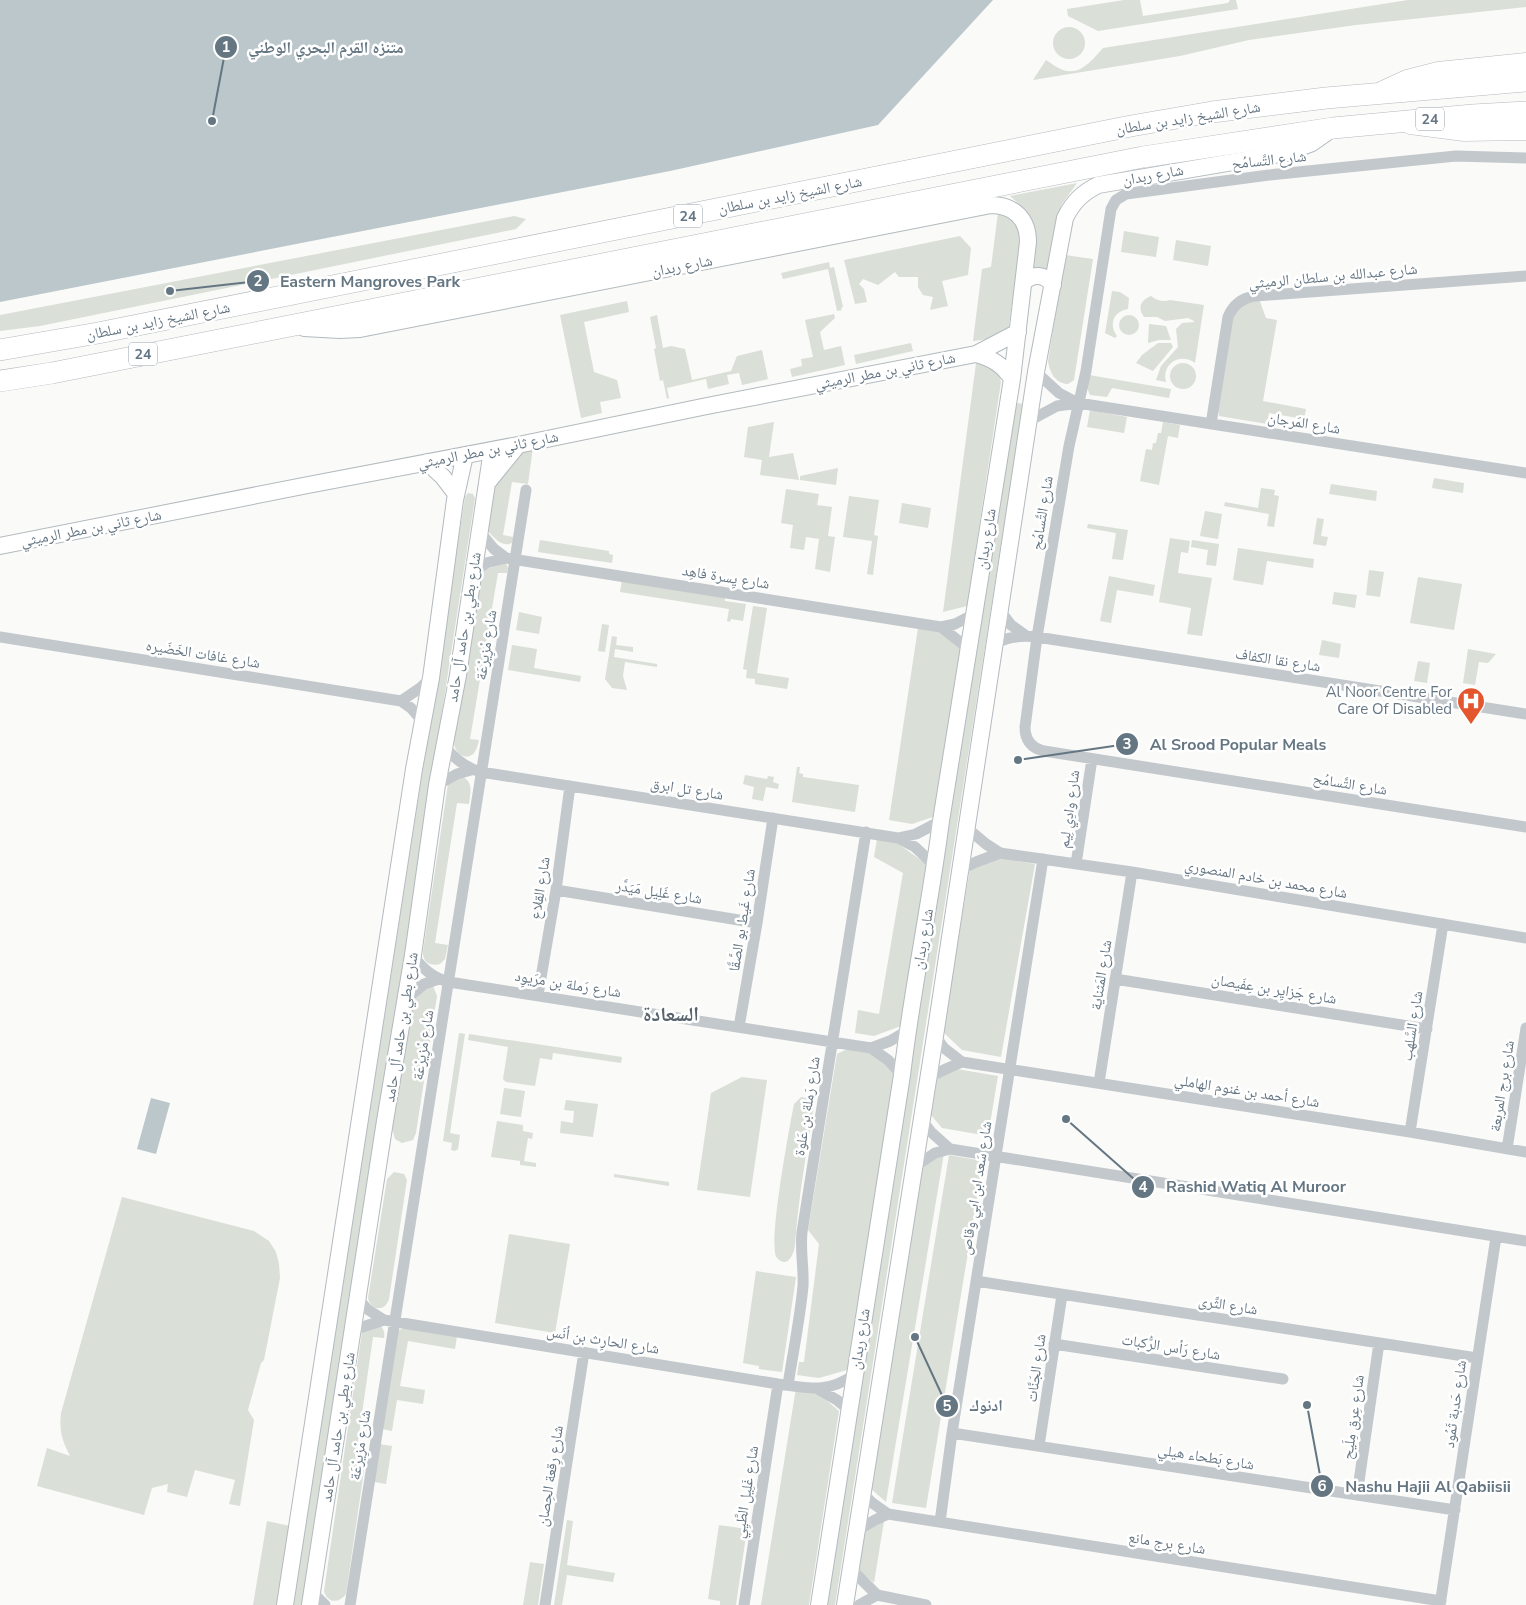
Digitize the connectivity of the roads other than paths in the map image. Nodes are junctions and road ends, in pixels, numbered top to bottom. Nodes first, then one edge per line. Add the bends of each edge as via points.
1 (1526, 62) edge
2 (1526, 81) edge
3 (1377, 93) junction
4 (1526, 112) edge
5 (1394, 122) junction
6 (1334, 128) junction
7 (1526, 131) edge
8 (1526, 158) edge
9 (1526, 276) edge
10 (1024, 282) junction
11 (1053, 285) junction
12 (285, 326) junction
13 (1018, 332) junction
14 (0, 350) edge
15 (976, 354) junction
16 (1036, 372) junction
17 (1012, 379) junction
18 (0, 381) edge
19 (1078, 403) junction
20 (1029, 421) junction
21 (1211, 424) junction
22 (518, 445) junction
23 (492, 450) junction
24 (465, 455) junction
25 (427, 462) junction
26 (1526, 473) edge
27 (487, 483) junction
28 (526, 490) dead end
29 (456, 497) junction
30 (483, 503) junction
31 (479, 531) junction
32 (0, 546) edge
33 (510, 559) junction
34 (474, 572) junction
35 (1000, 611) junction
36 (974, 614) junction
37 (940, 627) junction
38 (1025, 635) junction
39 (0, 637) edge
40 (1037, 637) junction
41 (996, 643) junction
42 (969, 648) junction
43 (431, 678) junction
44 (401, 700) junction
45 (1526, 714) edge
46 (423, 722) junction
47 (444, 746) junction
48 (1092, 759) junction
49 (476, 771) junction
50 (437, 785) junction
51 (570, 786) junction
52 (772, 818) junction
53 (941, 821) junction
54 (1526, 827) edge
55 (967, 828) junction
56 (866, 832) junction
57 (898, 838) junction
58 (1000, 853) junction
59 (1043, 858) junction
60 (1076, 864) junction
61 (935, 866) junction
62 (960, 870) junction
63 (1132, 872) junction
64 (556, 890) junction
65 (757, 923) junction
66 (1443, 924) junction
67 (1526, 938) edge
68 (413, 955) junction
69 (1116, 979) junction
70 (444, 980) junction
71 (538, 994) junction
72 (406, 998) junction
73 (739, 1027) junction
74 (1427, 1028) junction
75 (1526, 1028) edge
76 (907, 1032) junction
77 (935, 1036) junction
78 (832, 1042) junction
79 (871, 1048) junction
80 (962, 1062) junction
81 (1010, 1069) junction
82 (902, 1075) junction
83 (927, 1078) junction
84 (1099, 1083) junction
85 (921, 1119) junction
86 (1410, 1132) junction
87 (950, 1148) junction
88 (1507, 1149) junction
89 (1526, 1152) edge
90 (996, 1156) junction
91 (914, 1166) junction
92 (1496, 1237) junction
93 (1526, 1241) edge
94 (976, 1281) junction
95 (1062, 1294) junction
96 (358, 1299) junction
97 (389, 1320) junction
98 (353, 1330) junction
99 (1054, 1344) junction
100 (1379, 1344) junction
101 (584, 1352) junction
102 (1477, 1358) junction
103 (854, 1375) junction
104 (1282, 1379) dead end
105 (783, 1384) junction
106 (818, 1389) junction
107 (849, 1410) junction
108 (952, 1433) junction
109 (1039, 1446) junction
110 (862, 1492) junction
111 (1357, 1495) junction
112 (1455, 1510) junction
113 (888, 1514) junction
114 (940, 1522) junction
115 (856, 1531) junction
116 (850, 1568) junction
117 (877, 1595) junction
118 (311, 1599) edge
119 (1441, 1603) edge
120 (285, 1605) edge
121 (325, 1605) edge
122 (350, 1605) edge
123 (545, 1605) edge
124 (744, 1605) edge
125 (819, 1605) edge
126 (845, 1605) edge
127 (859, 1605) edge
128 (926, 1605) edge

1 - 3 main road via 1438,71 1407,79
2 - 3 highway, شارع الشيخ زايد بن سلطان / 24
3 - 14 highway, شارع الشيخ زايد بن سلطان / 24 via 1212,112 1131,126 108,332
4 - 5 highway, شارع الشيخ زايد بن سلطان / 24
5 - 6 highway, شارع الشيخ زايد بن سلطان / 24
5 - 7 main road via 1464,132
6 - 11 main road, شارع ربدان via 1312,143 1286,153 1109,183 1087,191 1078,198 1066,218
6 - 12 highway, شارع الشيخ زايد بن سلطان / 24 via 1143,157
8 - 19 street, شارع التَّسامُح via 1439,158 1269,174 1122,196 1111,208 1086,371
9 - 21 street, شارع عبدالله بن سلطان الرميثي via 1244,299 1234,306 1228,317
10 - 11 main road via 1033,276 1041,276
10 - 12 main road, شارع ربدان via 1027,227 1013,210 991,205 360,329
10 - 13 main road, شارع ربدان
11 - 16 main road, شارع ربدان
12 - 18 highway, شارع الشيخ زايد بن سلطان / 24
13 - 15 main road, شارع ثاني بن مطر الرميثي
13 - 17 main road, شارع ربدان
15 - 17 main road, شارع ثاني بن مطر الرميثي via 1000,365
15 - 22 main road, شارع ثاني بن مطر الرميثي
16 - 19 street, شارع المَرجان via 1059,393
16 - 20 main road, شارع ربدان
17 - 36 main road, شارع ربدان
19 - 20 street, شارع المَرجان via 1057,406
19 - 21 street, شارع المَرجان
19 - 40 street, شارع التَّسامُح
20 - 35 main road, شارع ربدان
21 - 26 street, شارع المَرجان
22 - 23 main road, شارع ثاني بن مطر الرميثي
22 - 27 main road
23 - 24 main road, شارع ثاني بن مطر الرميثي
23 - 27 main road, شارع بطي بن حامد آل حامد
24 - 25 main road, شارع ثاني بن مطر الرميثي
24 - 29 main road, شارع بطي بن حامد آل حامد
25 - 29 main road via 443,477
25 - 32 main road, شارع ثاني بن مطر الرميثي
27 - 30 main road, شارع بطي بن حامد آل حامد
28 - 33 street, شارع مْزِيرْعَة
29 - 30 main road via 470,494
29 - 43 main road, شارع بطي بن حامد آل حامد
30 - 31 main road, شارع بطي بن حامد آل حامد
31 - 33 street via 494,549
31 - 34 main road, شارع بطي بن حامد آل حامد
33 - 34 street, شارع يِسرة فاهِد via 486,563
33 - 37 street, شارع يِسرة فاهِد
33 - 49 street, شارع مْزِيرْعَة
34 - 47 main road, شارع بطي بن حامد آل حامد
35 - 38 street
35 - 41 main road, شارع ربدان
36 - 37 street, شارع يِسرة فاهِد via 955,624
36 - 42 main road, شارع ربدان
37 - 42 street, شارع يِسرة فاهِد
38 - 40 street, شارع نقا الكفاف
38 - 41 street, شارع نقا الكفاف
39 - 44 street, شارع غافات الخَضَيره
40 - 45 street, شارع نقا الكفاف
40 - 48 street, شارع التَّسامُح via 1026,738 1038,749
41 - 55 main road, شارع ربدان
42 - 53 main road, شارع ربدان
43 - 44 street
43 - 46 main road, شارع بطي بن حامد آل حامد
44 - 46 street
46 - 120 main road, شارع بطي بن حامد آل حامد
47 - 49 street, شارع تل ابرق via 454,757
47 - 50 main road, شارع بطي بن حامد آل حامد
48 - 54 street, شارع التَّسامُح
48 - 60 street, شارع وادِي لِيم
49 - 50 street
49 - 51 street, شارع تل ابرق
49 - 70 street, شارع مْزِيرْعَة
50 - 68 main road, شارع بطي بن حامد آل حامد
51 - 52 street, شارع تل ابرق
51 - 64 street, شارع القِلاع
52 - 56 street, شارع تل ابرق
52 - 65 street, شارع غَيط بو الصَّقَّا
53 - 57 street, شارع تل ابرق via 916,834
53 - 61 main road, شارع ربدان
55 - 58 street, شارع محمد بن خادم المنصوري
55 - 62 main road, شارع ربدان
56 - 57 street, شارع تل ابرق
56 - 78 street, شارع رَملة بن عَلوة
57 - 61 street, شارع تل ابرق via 915,847
58 - 59 street, شارع محمد بن خادم المنصوري
58 - 62 street, شارع محمد بن خادم المنصوري
59 - 60 street, شارع محمد بن خادم المنصوري
59 - 81 street, شارع سَعد ابن ابي وقاص
60 - 63 street, شارع محمد بن خادم المنصوري
61 - 76 main road, شارع ربدان
62 - 77 main road, شارع ربدان
63 - 66 street, شارع محمد بن خادم المنصوري
63 - 69 street, شارع المَثناية
64 - 65 street, شارع غَلِيل مَيَدَّر
64 - 71 street, شارع القِلاع
65 - 73 street, شارع غَيط بو الصَّقَّا
66 - 67 street, شارع محمد بن خادم المنصوري
66 - 74 street, شارع السَّلهب
68 - 70 street via 422,967
68 - 72 main road, شارع بطي بن حامد آل حامد
69 - 74 street, شارع جَزايِر بن عِفَيصان
69 - 84 street, شارع المَثناية
70 - 71 street, شارع رَملة بن مرَيوِد
70 - 72 street via 424,984
70 - 97 street, شارع مْزِيرْعَة
71 - 73 street, شارع رَملة بن مرَيوِد
72 - 96 main road, شارع بطي بن حامد آل حامد
73 - 78 street, شارع رَملة بن مرَيوِد
74 - 86 street, شارع السَّلهب
75 - 88 street, شارع برج المربعة
76 - 79 street
76 - 82 main road, شارع ربدان
77 - 80 street
77 - 83 main road, شارع ربدان
78 - 79 street, شارع رَملة بن مرَيوِد
78 - 105 street, شارع رَملة بن عَلوة via 802,1232 802,1292
79 - 82 street, شارع رَملة بن مرَيوِد
80 - 81 street, شارع أحمد بن غنوم الهاملي
80 - 83 street
81 - 84 street, شارع أحمد بن غنوم الهاملي
81 - 90 street, شارع سَعد ابن ابي وقاص
82 - 103 main road, شارع ربدان
83 - 85 main road, شارع ربدان
84 - 86 street, شارع أحمد بن غنوم الهاملي
85 - 87 street
85 - 91 main road, شارع ربدان
86 - 88 street, شارع أحمد بن غنوم الهاملي
87 - 90 street
87 - 91 street
88 - 89 street, شارع أحمد بن غنوم الهاملي
90 - 92 street
90 - 94 street, شارع سَعد ابن ابي وقاص
91 - 110 main road, شارع ربدان
92 - 93 street
92 - 102 street, شارع حَدبة ثَمُود
94 - 95 street, شارع الثَّرى
94 - 108 street, شارع سَعد ابن ابي وقاص
95 - 99 street, شارع الجَنَّات
95 - 100 street, شارع الثَّرى
96 - 97 street, شارع الحارِث بن أنَس via 367,1309
96 - 98 main road, شارع بطي بن حامد آل حامد
97 - 98 street, شارع الحارِث بن أنَس
97 - 101 street, شارع الحارِث بن أنَس
97 - 122 street, شارع مْزِيرْعَة
98 - 118 main road, شارع بطي بن حامد آل حامد
99 - 104 street, شارع رَأس الرُّكبات
99 - 109 street, شارع الجَنَّات
100 - 102 street, شارع الثَّرى
100 - 111 street, شارع عِرق مِلَيح
101 - 105 street, شارع الحارِث بن أنَس
101 - 123 street, شارع رِقعة الحِصان
102 - 112 street, شارع حَدبة ثَمُود
103 - 106 street, شارع الحارِث بن أنَس via 841,1383
103 - 107 main road, شارع ربدان
105 - 106 street, شارع الحارِث بن أنَس
105 - 124 street, شارع غَلِيل الطَّيِي
106 - 107 street, شارع الحارِث بن أنَس
107 - 125 main road, شارع ربدان
108 - 109 street, شارع بَطحاء هيلي
108 - 114 street, شارع سَعد ابن ابي وقاص
109 - 111 street, شارع بَطحاء هيلي
110 - 113 street, شارع برج مانع
110 - 115 main road, شارع ربدان
111 - 112 street, شارع بَطحاء هيلي
112 - 119 street, شارع حَدبة ثَمُود
113 - 114 street, شارع برج مانع
113 - 115 street
114 - 119 street, شارع برج مانع
115 - 116 main road, شارع ربدان
116 - 117 street
116 - 126 main road, شارع ربدان
117 - 127 street
117 - 128 street
118 - 121 street

